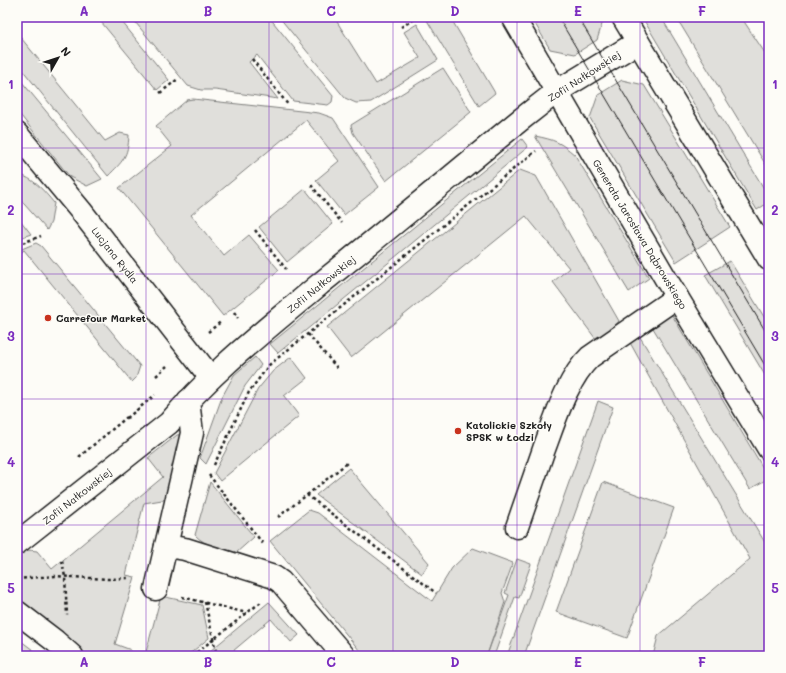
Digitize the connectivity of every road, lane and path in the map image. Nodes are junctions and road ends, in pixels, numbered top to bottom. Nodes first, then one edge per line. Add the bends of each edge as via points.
1 (418, 17) edge
2 (513, 17) edge
3 (623, 17) edge
4 (401, 27) dead end
5 (638, 42) junction
6 (252, 59) dead end
7 (178, 79) dead end
8 (556, 92) junction
9 (160, 93) dead end
10 (289, 106) dead end
11 (18, 136) edge
12 (536, 151) dead end
13 (311, 184) dead end
14 (342, 223) dead end
15 (255, 230) dead end
16 (41, 236) dead end
17 (17, 245) edge
18 (768, 257) edge
19 (286, 269) dead end
20 (677, 297) junction
21 (308, 334) junction
22 (338, 369) dead end
23 (211, 378) junction
24 (160, 391) dead end
25 (188, 401) junction
26 (127, 417) junction
27 (124, 425) dead end
28 (769, 449) edge
29 (83, 453) dead end
30 (347, 463) dead end
31 (307, 495) junction
32 (278, 517) dead end
33 (517, 527) dead end
34 (17, 543) edge
35 (166, 546) junction
36 (62, 561) dead end
37 (65, 577) junction
38 (274, 577) junction
39 (17, 579) edge
40 (156, 589) junction
41 (436, 594) dead end
42 (205, 602) junction
43 (17, 612) edge
44 (214, 639) junction
45 (70, 654) edge
46 (192, 656) edge
47 (217, 656) edge
48 (344, 656) edge

1 - 4 path
2 - 8 street, Generała Jarosława Dąbrowskiego
3 - 5 street
5 - 8 street, Zofii Nałkowskiej
5 - 18 street
6 - 10 path
7 - 9 path
8 - 20 street, Generała Jarosława Dąbrowskiego
8 - 23 street, Zofii Nałkowskiej via 254,339
11 - 23 street, Lucjana Rydla via 81,211
12 - 21 path
13 - 14 path
15 - 19 path
16 - 17 path
20 - 28 street, Generała Jarosława Dąbrowskiego
20 - 33 street via 590,357 581,366 554,421
21 - 22 path
21 - 38 path via 269,365 249,392 209,475 270,553
23 - 25 street, Zofii Nałkowskiej
24 - 26 path
25 - 34 street, Zofii Nałkowskiej via 168,423
25 - 35 street via 192,433
26 - 27 path
26 - 29 path
30 - 31 path
31 - 32 path
31 - 41 path
35 - 38 street
35 - 40 street
36 - 37 path
37 - 39 path
37 - 40 path via 130,578
37 - 45 path
38 - 48 street
40 - 42 path
42 - 44 path
42 - 44 path via 247,613
43 - 45 street
44 - 46 path
44 - 47 path

